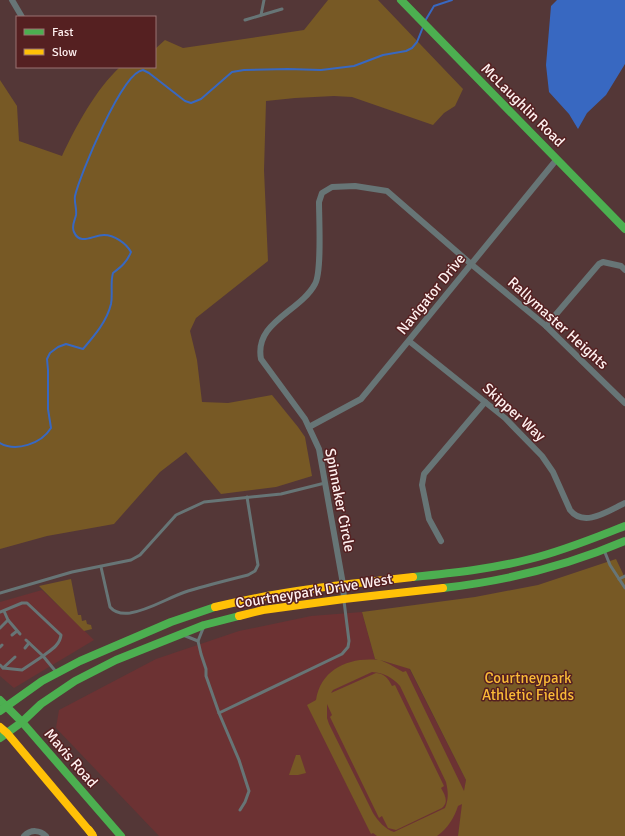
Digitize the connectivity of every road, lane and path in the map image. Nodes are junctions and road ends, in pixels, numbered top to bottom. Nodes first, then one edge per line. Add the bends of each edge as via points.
1 (12, 0) edge
2 (264, 0) edge
3 (400, 0) edge
4 (282, 9) dead end
5 (261, 15) junction
6 (21, 16) edge
7 (245, 20) dead end
8 (557, 159) junction
9 (625, 229) edge
10 (471, 264) junction
11 (625, 270) edge
12 (546, 326) junction
13 (409, 341) junction
14 (485, 402) junction
15 (625, 403) edge
16 (309, 426) junction
17 (325, 483) junction
18 (247, 497) junction
19 (625, 503) edge
20 (625, 526) edge
21 (599, 536) junction
22 (441, 541) dead end
23 (625, 541) edge
24 (604, 550) junction
25 (101, 566) junction
26 (625, 576) edge
27 (619, 579) junction
28 (343, 584) junction
29 (625, 588) edge
30 (0, 593) edge
31 (344, 599) junction
32 (4, 611) junction
33 (0, 612) edge
34 (8, 620) junction
35 (204, 625) junction
36 (0, 628) edge
37 (17, 630) junction
38 (20, 634) dead end
39 (182, 634) junction
40 (12, 635) dead end
41 (198, 641) junction
42 (25, 648) dead end
43 (43, 656) junction
44 (15, 658) dead end
45 (0, 665) edge
46 (3, 668) junction
47 (57, 673) junction
48 (0, 700) edge
49 (3, 709) edge
50 (219, 713) junction
51 (22, 722) junction
52 (0, 727) edge
53 (4, 736) edge
54 (240, 810) dead end
55 (92, 834) edge
56 (24, 836) edge
57 (46, 836) edge
58 (121, 836) edge

1 - 6 street
2 - 5 lane
3 - 8 main road, McLaughlin Road
4 - 5 lane
5 - 7 lane
8 - 9 main road, McLaughlin Road
8 - 10 street, Navigator Drive
10 - 12 street, Rallymaster Heights
10 - 13 street, Navigator Drive
10 - 16 street, Spinnaker Circle via 387,190 355,186 332,188 322,193 319,202 316,283 270,327 259,349 262,359
11 - 12 street via 621,266 603,262 599,264
12 - 15 street, Rallymaster Heights
13 - 14 street, Skipper Way
13 - 16 street, Navigator Drive via 361,399
14 - 19 street, Skipper Way via 505,418 542,456 553,472 570,510 578,518 588,519
14 - 22 street via 424,474 422,485 429,519
16 - 17 street, Spinnaker Circle via 319,449
17 - 18 lane via 280,494
17 - 28 street, Spinnaker Circle
18 - 25 lane via 204,502 176,515 140,555 131,560
18 - 25 lane via 258,565 255,571 187,591 144,609 120,613 110,606
20 - 21 main road, Courtneypark Drive West
21 - 24 main road
21 - 28 main road, Courtneypark Drive West via 553,552 472,571
23 - 24 main road, Courtneypark Drive West
24 - 27 lane
24 - 31 main road, Courtneypark Drive West via 545,570 493,581
25 - 30 lane
26 - 27 lane
27 - 29 lane
28 - 31 street, Spinnaker Circle
28 - 47 main road, Courtneypark Drive West via 251,598 206,609 86,658
31 - 35 main road, Courtneypark Drive West via 263,610
31 - 50 lane via 349,642 342,654
32 - 33 lane
32 - 34 lane
32 - 43 lane via 27,603 61,635 58,645
34 - 36 lane
34 - 37 lane
35 - 39 main road, Courtneypark Drive West
35 - 41 lane
37 - 38 lane
37 - 40 lane
39 - 41 lane
39 - 51 main road, Courtneypark Drive West via 116,660 75,682 41,704
41 - 50 lane via 206,676
42 - 43 lane via 28,642
43 - 46 lane via 22,670
43 - 47 lane
44 - 46 lane
45 - 46 lane
47 - 49 main road, Courtneypark Drive West
48 - 49 main road, Mavis Road
49 - 51 main road, Mavis Road
50 - 54 lane via 249,791
51 - 53 main road, Courtneypark Drive West
51 - 58 main road, Mavis Road
52 - 53 main road
53 - 55 main road
56 - 57 street via 35,831

